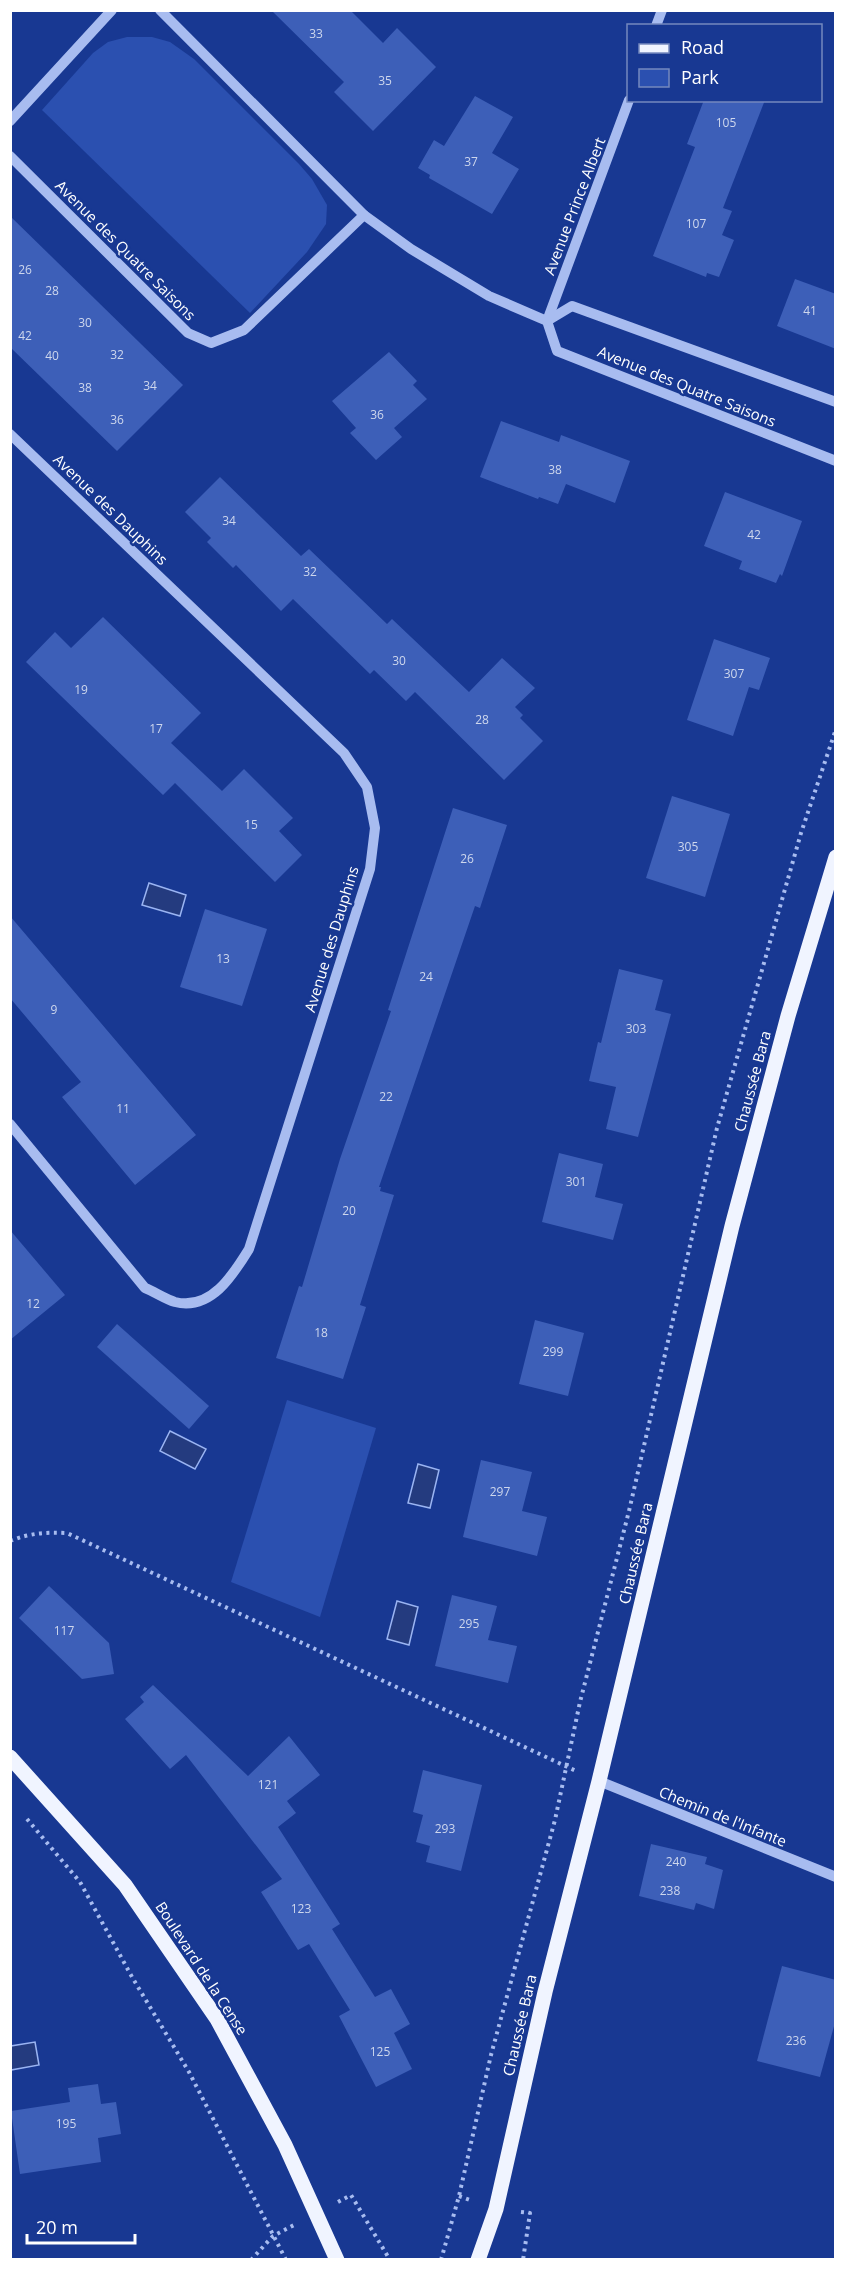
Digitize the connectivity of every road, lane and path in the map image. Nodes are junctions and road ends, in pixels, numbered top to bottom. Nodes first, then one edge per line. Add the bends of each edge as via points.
1 (112, 10) edge
2 (160, 10) edge
3 (628, 102) edge
4 (10, 121) edge
5 (10, 156) edge
6 (364, 215) junction
7 (546, 321) junction
8 (836, 402) edge
9 (10, 434) edge
10 (836, 461) edge
11 (836, 729) edge
12 (836, 857) edge
13 (10, 1124) edge
14 (10, 1541) edge
15 (10, 1757) edge
16 (567, 1767) junction
17 (599, 1781) junction
18 (26, 1818) dead end
19 (836, 1878) edge
20 (316, 2213) junction
21 (273, 2236) junction
22 (251, 2259) edge
23 (286, 2259) edge
24 (336, 2259) edge
25 (390, 2259) edge
26 (441, 2259) edge
27 (478, 2259) edge

1 - 4 street
2 - 6 street
3 - 7 street, Avenue Prince Albert
5 - 6 street, Avenue des Quatre Saisons via 188,333 211,343 244,330
6 - 7 street via 489,296
7 - 8 street via 572,306
7 - 10 street, Avenue des Quatre Saisons via 556,351
9 - 13 street, Avenue des Dauphins via 344,753 367,787 375,828 370,869 249,1249 232,1276 205,1301 177,1302 146,1288
11 - 16 path via 801,833 717,1128
12 - 17 main road, Chaussée Bara via 732,1226
14 - 16 path via 46,1532 67,1533
15 - 20 main road, Boulevard de la Cense via 125,1884 217,2019 285,2145
16 - 26 path
17 - 19 street, Chemin de l'Infante
17 - 27 main road, Chaussée Bara via 495,2209
18 - 21 path via 80,1882 189,2072
20 - 24 main road, Boulevard de la Cense
20 - 25 path via 351,2195
21 - 22 path
21 - 23 path

